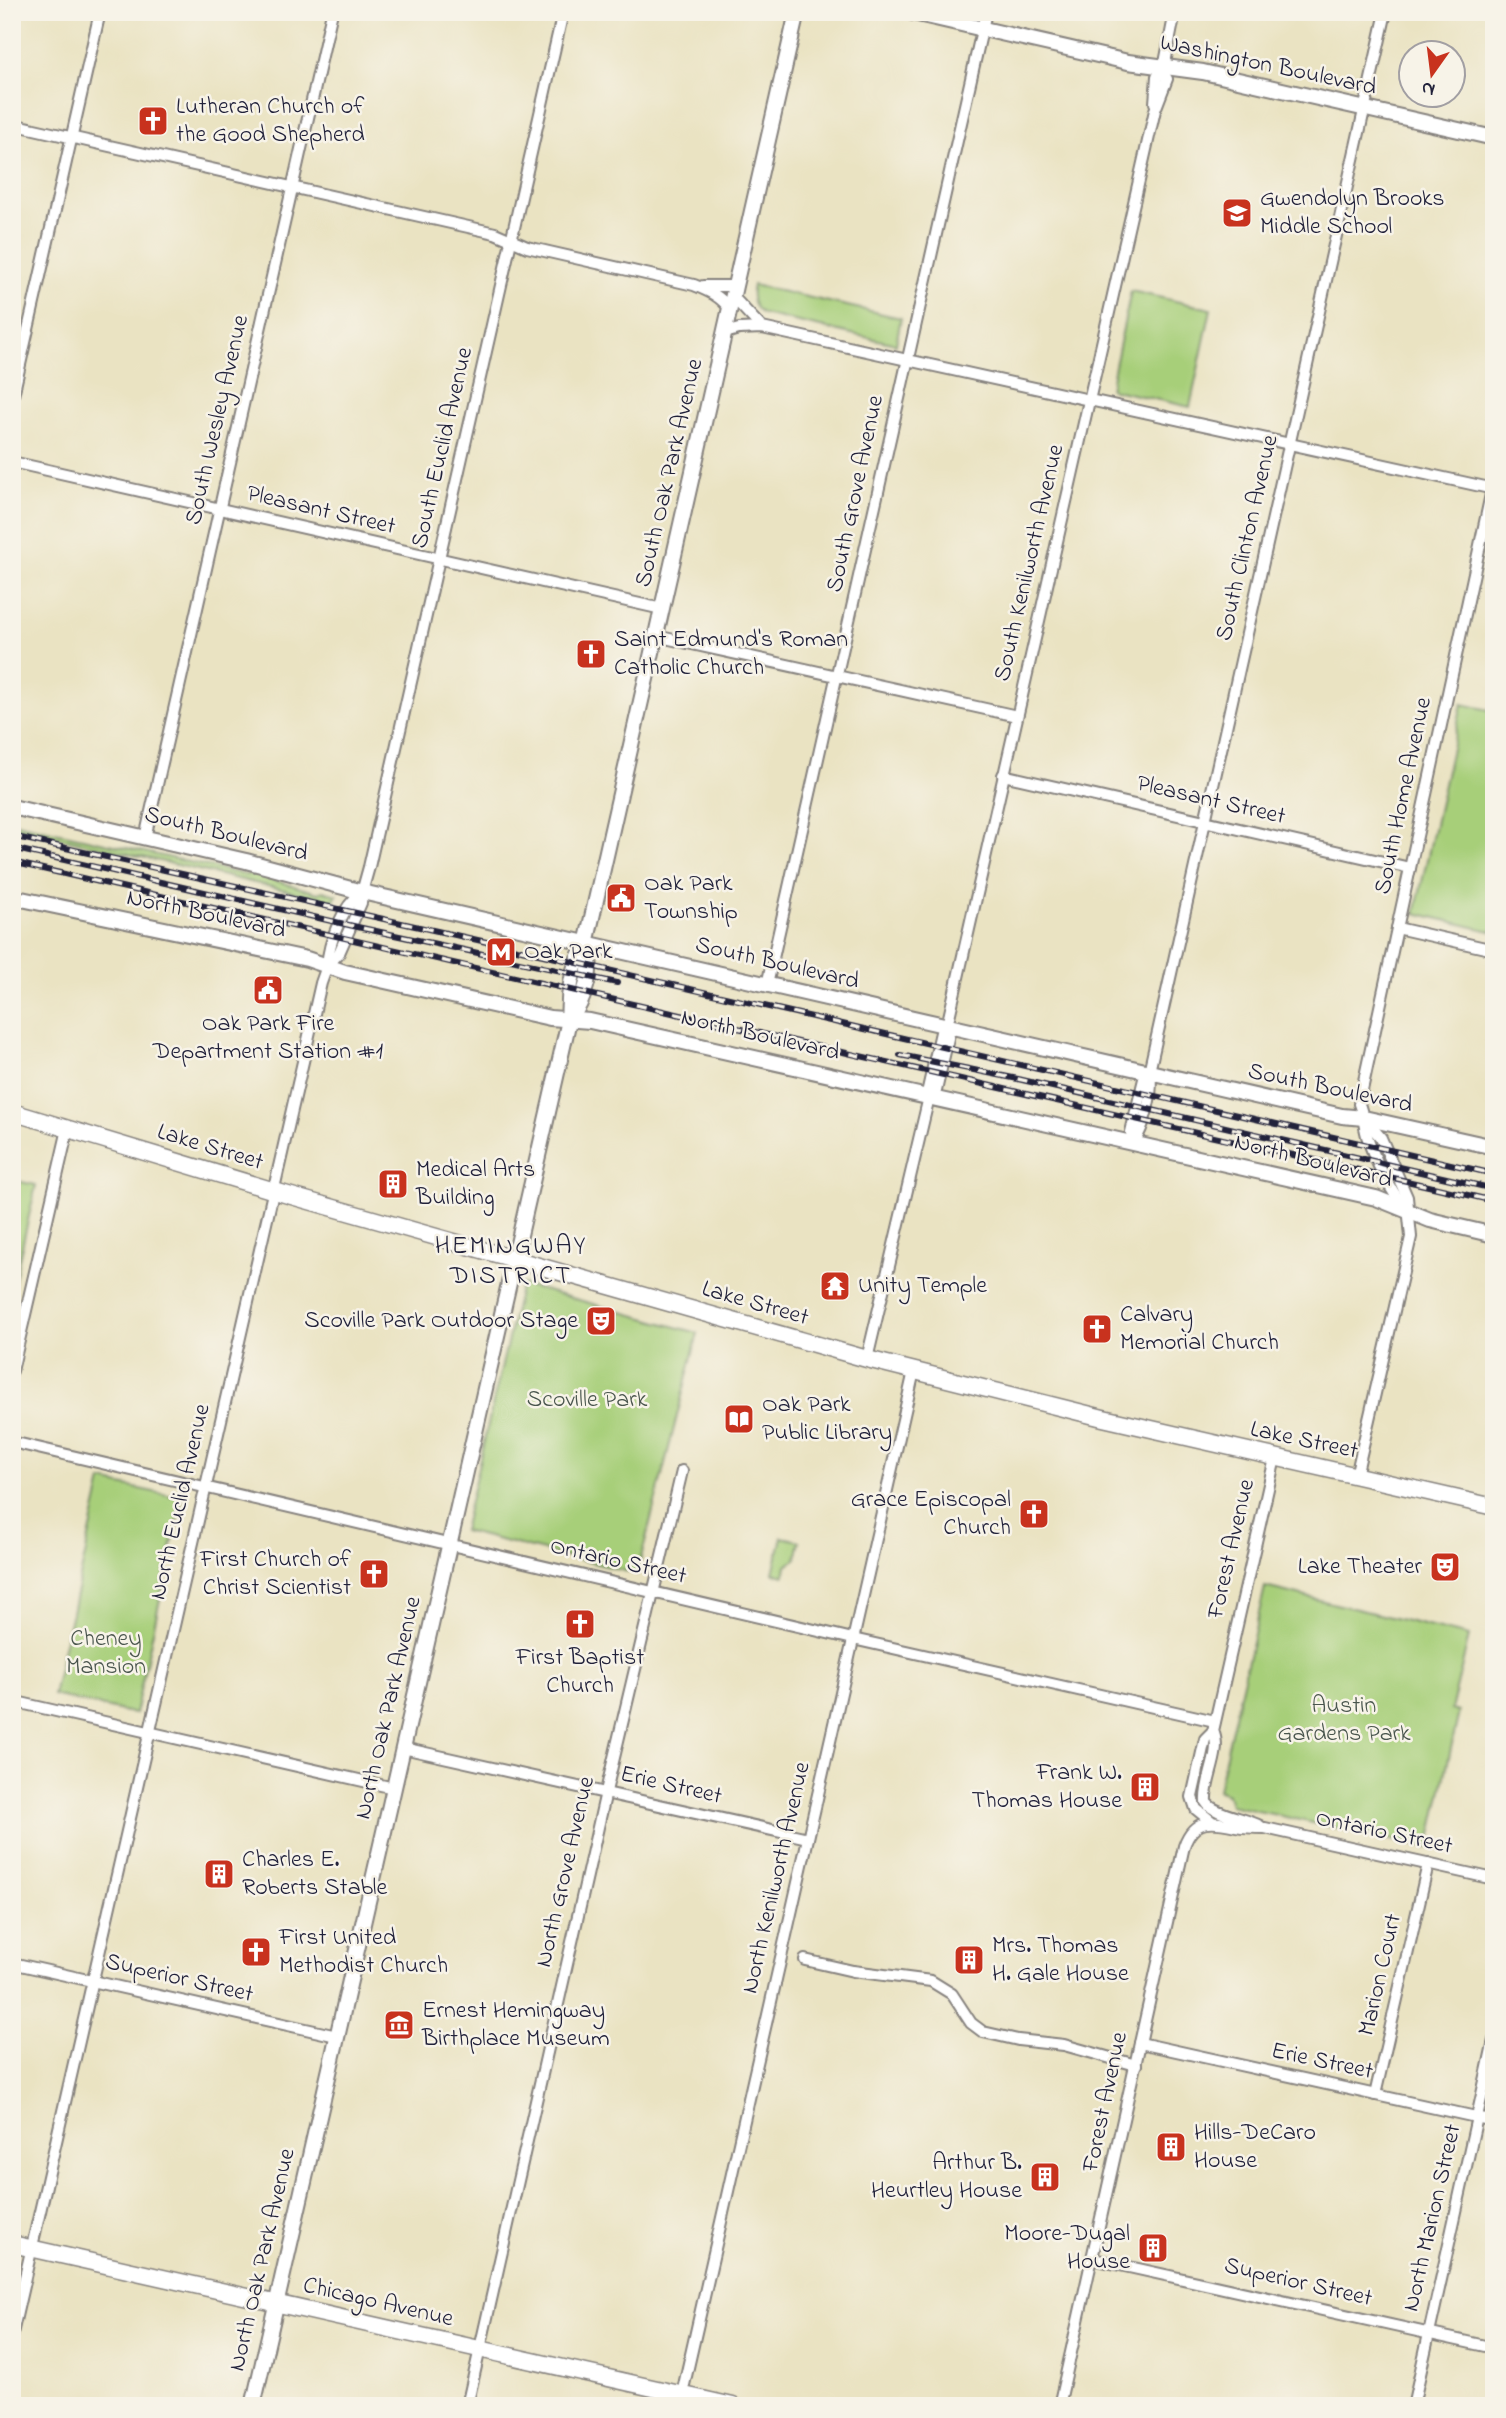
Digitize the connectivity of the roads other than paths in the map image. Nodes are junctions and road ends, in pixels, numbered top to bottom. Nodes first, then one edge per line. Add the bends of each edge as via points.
1 (100, 12) edge
2 (332, 12) edge
3 (563, 12) edge
4 (797, 12) edge
5 (909, 12) edge
6 (986, 12) edge
7 (1175, 12) edge
8 (1386, 12) edge
9 (982, 29) junction
10 (1164, 69) junction
11 (1364, 108) junction
12 (12, 124) edge
13 (72, 138) junction
14 (1494, 138) edge
15 (293, 187) junction
16 (512, 239) junction
17 (694, 285) junction
18 (733, 297) junction
19 (762, 328) junction
20 (725, 333) junction
21 (907, 360) junction
22 (12, 400) edge
23 (1089, 400) junction
24 (1290, 444) junction
25 (12, 463) edge
26 (1493, 486) edge
27 (219, 509) junction
28 (440, 559) junction
29 (662, 610) junction
30 (656, 636) junction
31 (838, 676) junction
32 (1017, 716) junction
33 (1003, 775) junction
34 (12, 807) edge
35 (1206, 821) junction
36 (145, 838) junction
37 (1410, 868) junction
38 (362, 892) junction
39 (12, 897) edge
40 (1397, 928) junction
41 (586, 944) junction
42 (1494, 950) edge
43 (327, 966) junction
44 (766, 985) junction
45 (569, 1020) junction
46 (947, 1026) junction
47 (1149, 1072) junction
48 (929, 1097) junction
49 (12, 1112) edge
50 (1364, 1118) junction
51 (68, 1129) junction
52 (1133, 1143) junction
53 (1494, 1147) edge
54 (274, 1191) junction
55 (1408, 1211) junction
56 (1494, 1235) edge
57 (515, 1259) junction
58 (867, 1359) junction
59 (12, 1371) edge
60 (914, 1371) junction
61 (12, 1442) edge
62 (1275, 1458) junction
63 (682, 1471) dead end
64 (1356, 1476) junction
65 (206, 1487) junction
66 (1494, 1507) edge
67 (450, 1543) junction
68 (652, 1592) junction
69 (853, 1639) junction
70 (12, 1701) edge
71 (1214, 1726) junction
72 (150, 1732) junction
73 (403, 1748) junction
74 (394, 1788) junction
75 (606, 1793) junction
76 (1218, 1819) junction
77 (808, 1838) junction
78 (1428, 1864) junction
79 (1494, 1879) edge
80 (805, 1960) dead end
81 (12, 1963) edge
82 (93, 1981) junction
83 (337, 2036) junction
84 (1494, 2040) edge
85 (1140, 2043) junction
86 (1136, 2065) junction
87 (1375, 2095) junction
88 (1477, 2118) junction
89 (1494, 2121) edge
90 (12, 2244) edge
91 (32, 2248) junction
92 (1093, 2259) junction
93 (276, 2303) junction
94 (12, 2334) edge
95 (1428, 2334) junction
96 (1494, 2348) edge
97 (480, 2349) junction
98 (682, 2394) junction
99 (253, 2406) edge
100 (467, 2406) edge
101 (733, 2406) edge
102 (1059, 2406) edge
103 (1413, 2406) edge

1 - 13 street
2 - 15 street, South Wesley Avenue
3 - 16 street, South Euclid Avenue
4 - 18 street, South Oak Park Avenue
5 - 9 street, Washington Boulevard
6 - 9 street, South Grove Avenue
7 - 10 street, South Kenilworth Avenue
8 - 11 street, South Clinton Avenue
9 - 10 street, Washington Boulevard
9 - 21 street, South Grove Avenue
10 - 11 street, Washington Boulevard
10 - 23 street, South Kenilworth Avenue via 1157,76 1155,110
11 - 14 street, Washington Boulevard
11 - 24 street, South Clinton Avenue
12 - 13 street
13 - 15 street
13 - 22 street
15 - 16 street
15 - 27 street, South Wesley Avenue
16 - 17 street via 527,247
16 - 28 street, South Euclid Avenue
17 - 18 street
17 - 18 street
18 - 19 street
18 - 20 street, South Oak Park Avenue
19 - 20 street
19 - 21 street
20 - 29 street, South Oak Park Avenue
21 - 23 street
21 - 31 street, South Grove Avenue
23 - 24 street
23 - 32 street, South Kenilworth Avenue
24 - 26 street
24 - 35 street, South Clinton Avenue
25 - 27 street, Pleasant Street
26 - 37 street, South Home Avenue
27 - 28 street, Pleasant Street
27 - 36 street, South Wesley Avenue
28 - 29 street, Pleasant Street
28 - 38 street, South Euclid Avenue
29 - 30 street, South Oak Park Avenue
30 - 31 street
30 - 41 street, South Oak Park Avenue
31 - 32 street
31 - 44 street, South Grove Avenue
32 - 33 street, South Kenilworth Avenue
33 - 35 street, Pleasant Street
33 - 46 street, South Kenilworth Avenue
34 - 36 street, South Boulevard
35 - 37 street, Pleasant Street
35 - 47 street, South Clinton Avenue
36 - 38 street, South Boulevard
37 - 40 street, South Home Avenue
38 - 41 street, South Boulevard
38 - 43 street, North Euclid Avenue via 350,901 328,951
39 - 43 street, North Boulevard
40 - 42 street
40 - 50 street, South Home Avenue via 1359,1104
41 - 44 street, South Boulevard
41 - 45 street, North Oak Park Avenue via 579,954
43 - 45 street, North Boulevard
43 - 54 street, North Euclid Avenue
44 - 46 street, South Boulevard
45 - 48 street, North Boulevard
45 - 57 street, North Oak Park Avenue
46 - 47 street, South Boulevard
46 - 48 street via 941,1032
47 - 50 street, South Boulevard
47 - 52 street, South Clinton Avenue via 1153,1081 1141,1133
48 - 52 street, North Boulevard
48 - 58 street
49 - 51 main road, Lake Street
50 - 53 street, South Boulevard
50 - 55 street, South Home Avenue via 1366,1135 1394,1194
51 - 54 main road, Lake Street
51 - 59 street
52 - 55 street, North Boulevard via 1376,1198
54 - 57 main road, Lake Street
54 - 65 street, North Euclid Avenue
55 - 56 street, North Boulevard
55 - 64 street via 1411,1237
57 - 58 main road, Lake Street
57 - 67 street, North Oak Park Avenue
58 - 60 main road, Lake Street
60 - 62 main road, Lake Street
60 - 69 street, North Kenilworth Avenue
61 - 65 street, Ontario Street
62 - 64 main road, Lake Street
62 - 71 street, Forest Avenue
63 - 68 street, North Grove Avenue
64 - 66 main road, Lake Street
65 - 67 street, Ontario Street
65 - 72 street, North Euclid Avenue
67 - 68 street, Ontario Street
67 - 73 street, North Oak Park Avenue
68 - 69 street, Ontario Street
68 - 75 street, North Grove Avenue
69 - 71 street, Ontario Street
69 - 77 street, North Kenilworth Avenue
70 - 72 street
71 - 76 street, Forest Avenue via 1217,1740 1192,1797 1193,1804
72 - 74 street
72 - 82 street, North Euclid Avenue
73 - 74 street, North Oak Park Avenue
73 - 75 street, Erie Street
74 - 83 street, North Oak Park Avenue
75 - 77 street, Erie Street
75 - 97 street, North Grove Avenue
76 - 78 street, Ontario Street
76 - 85 street, Forest Avenue via 1191,1833 1184,1846
77 - 98 street, North Kenilworth Avenue
78 - 79 street, Ontario Street
78 - 87 street, Marion Court
80 - 86 street via 931,1980 952,1994 971,2023 983,2032 1064,2045
81 - 82 street, Superior Street
82 - 83 street, Superior Street
82 - 91 street, North Euclid Avenue
83 - 93 street, North Oak Park Avenue
84 - 88 street, North Marion Street
85 - 86 street, Forest Avenue
85 - 87 street, Erie Street
86 - 92 street, Forest Avenue
87 - 88 street, Erie Street
88 - 89 street, Erie Street
88 - 95 street, North Marion Street
90 - 91 main road, Chicago Avenue
91 - 93 main road, Chicago Avenue
91 - 94 street, North Euclid Avenue
92 - 95 street, Superior Street
92 - 102 street, Forest Avenue
93 - 97 main road, Chicago Avenue
93 - 99 street, North Oak Park Avenue
95 - 96 street, Superior Street
95 - 103 street, North Marion Street
97 - 98 main road, Chicago Avenue
97 - 100 street, North Grove Avenue
98 - 101 main road, Chicago Avenue

